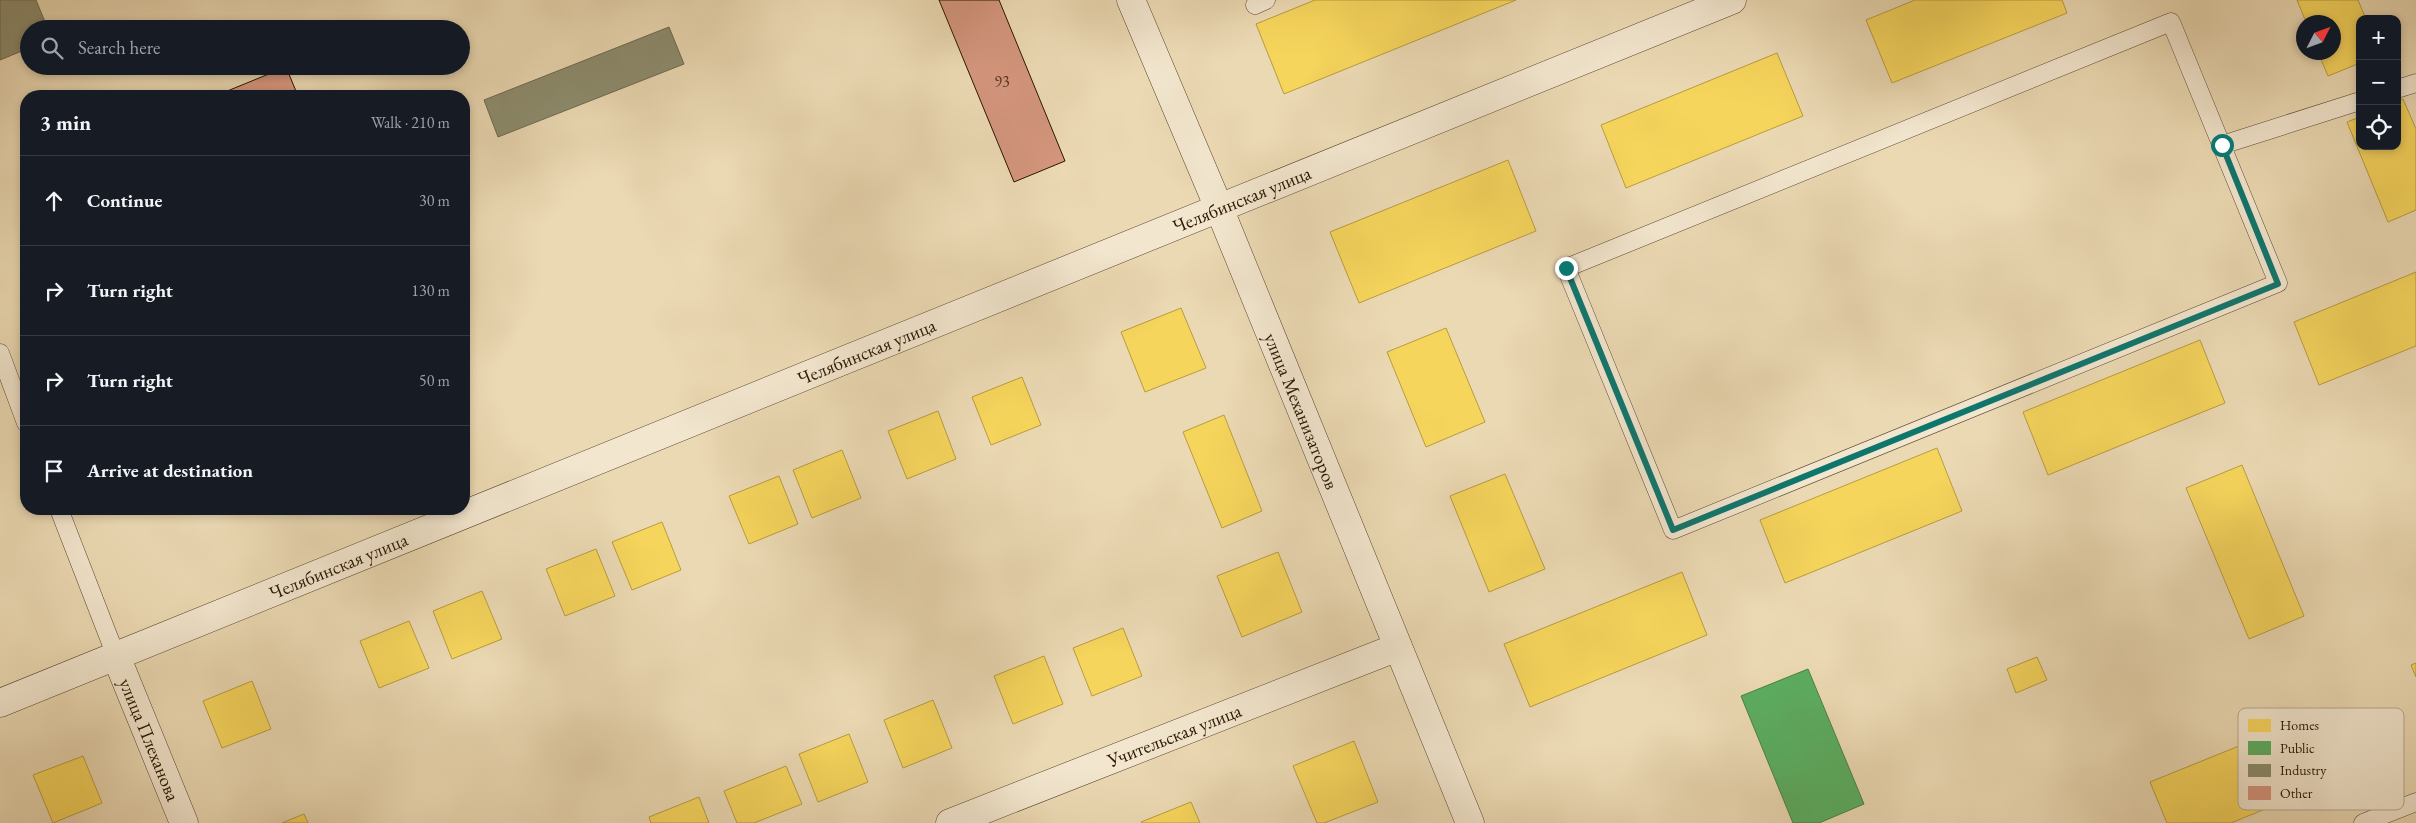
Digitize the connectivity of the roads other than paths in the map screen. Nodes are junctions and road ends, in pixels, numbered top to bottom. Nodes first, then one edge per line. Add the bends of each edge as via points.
1 (1131, 0) edge
2 (1725, 1) edge
3 (2416, 83) edge
4 (2401, 88) edge
5 (2356, 102) edge
6 (2222, 145) junction
7 (1219, 208) junction
8 (0, 353) edge
9 (20, 407) edge
10 (470, 512) edge
11 (61, 515) edge
12 (463, 515) edge
13 (1398, 647) junction
14 (116, 656) junction
15 (0, 703) edge
16 (2416, 802) edge
17 (2404, 807) edge
18 (2396, 810) edge
19 (184, 823) edge
20 (950, 823) edge
21 (1470, 823) edge
22 (2363, 823) edge

1 - 7 street, улица Механизаторов
2 - 7 street, Челябинская улица
3 - 4 lane
5 - 6 lane
6 - 6 lane via 2278,284 1673,530 1566,268 2171,22
7 - 10 street, Челябинская улица
7 - 13 street, улица Механизаторов
8 - 9 lane
11 - 14 lane
12 - 14 street, Челябинская улица
13 - 20 street, Учительская улица
13 - 21 street, улица Механизаторов
14 - 15 street, Челябинская улица
14 - 19 street, улица Плеханова
16 - 17 lane
18 - 22 lane

